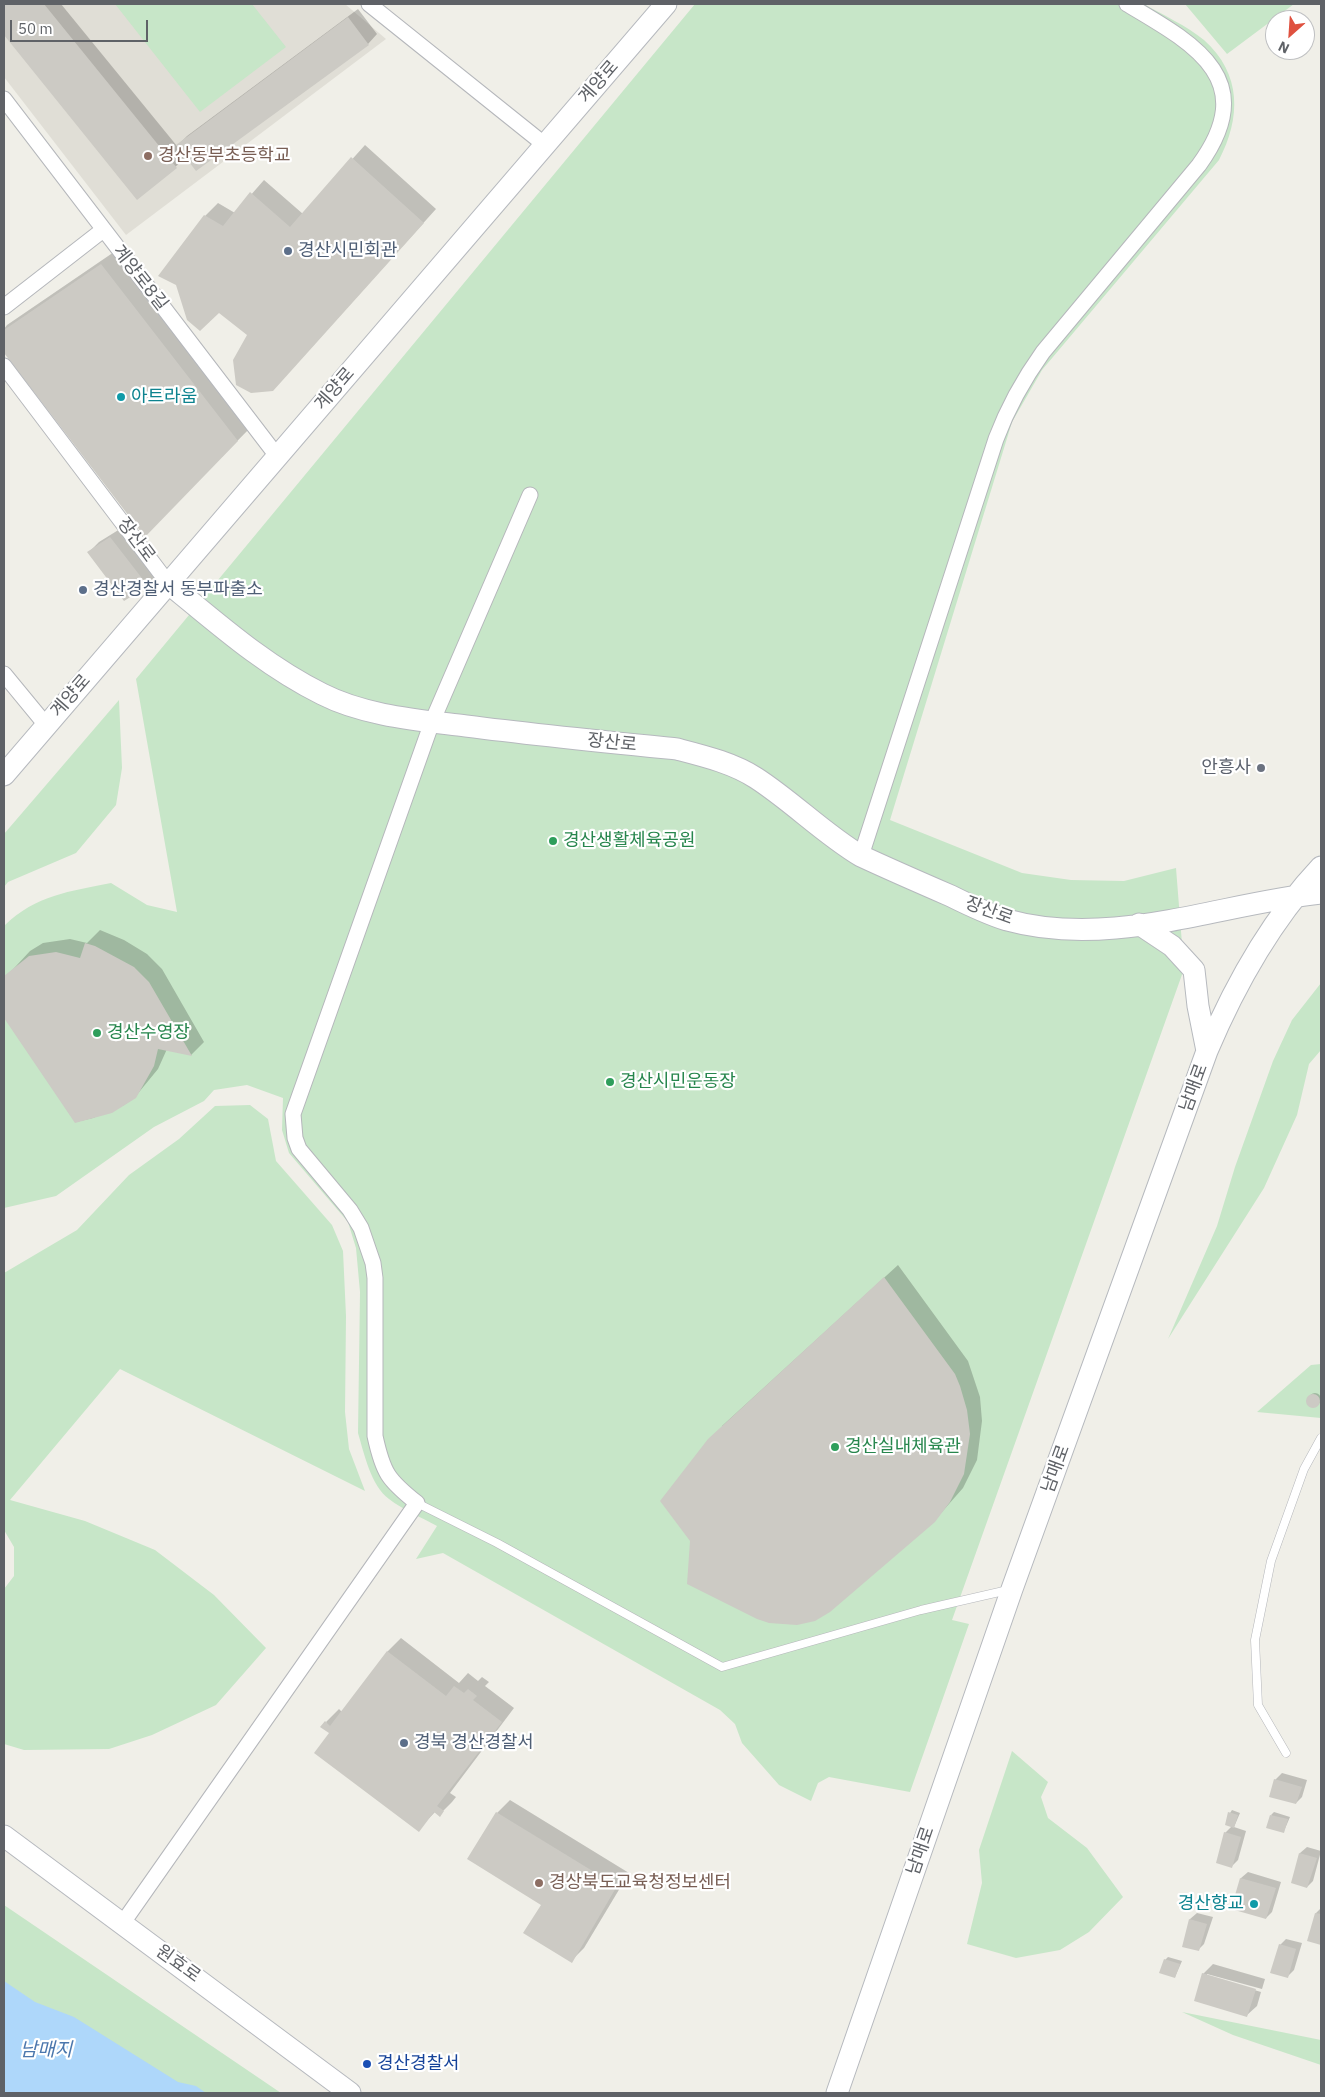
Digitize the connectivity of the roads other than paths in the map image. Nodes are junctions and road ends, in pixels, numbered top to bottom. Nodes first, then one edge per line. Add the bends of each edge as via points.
1 (666, 4) edge
2 (1127, 4) edge
3 (377, 6) edge
4 (4, 99) edge
5 (545, 145) junction
6 (103, 230) junction
7 (4, 307) edge
8 (4, 366) edge
9 (277, 456) junction
10 (530, 496) dead end
11 (168, 583) junction
12 (4, 674) edge
13 (432, 722) junction
14 (46, 726) junction
15 (4, 775) edge
16 (862, 856) junction
17 (1321, 867) edge
18 (1321, 893) edge
19 (1294, 896) junction
20 (1139, 924) junction
21 (1207, 1051) junction
22 (1321, 1438) edge
23 (417, 1503) junction
24 (1012, 1588) junction
25 (1286, 1754) dead end
26 (4, 1836) edge
27 (122, 1924) junction
28 (350, 2093) edge
29 (837, 2093) edge

1 - 5 street, 계양로
2 - 16 street via 1196,48 1211,66 1221,83 1224,101 1217,136 1199,165 1043,352 1007,412
3 - 5 street
4 - 6 street, 계양로8길
5 - 9 street, 계양로
6 - 7 street
6 - 9 street, 계양로8길
8 - 11 street, 장산로
9 - 11 street, 계양로
10 - 13 street
11 - 13 street, 장산로 via 236,639 322,695 369,710
11 - 14 street, 계양로
12 - 14 street
13 - 16 street, 장산로 via 677,750 704,756 755,777 840,843
13 - 23 street via 293,1114 299,1149 350,1210 367,1244 375,1278 375,1436 392,1484
14 - 15 street, 계양로
16 - 20 street, 장산로 via 1007,920 1073,929
17 - 19 street, 남매로
18 - 19 street, 장산로
19 - 20 street, 장산로 via 1182,919
19 - 21 street, 남매로 via 1236,990
20 - 21 street via 1172,946 1194,970
21 - 24 street, 남매로
22 - 25 lane via 1304,1469 1271,1561 1255,1640 1258,1705
23 - 24 lane via 497,1543 722,1667 921,1610
23 - 27 street
24 - 29 street, 남매로
26 - 27 street, 원효로
27 - 28 street, 원효로

